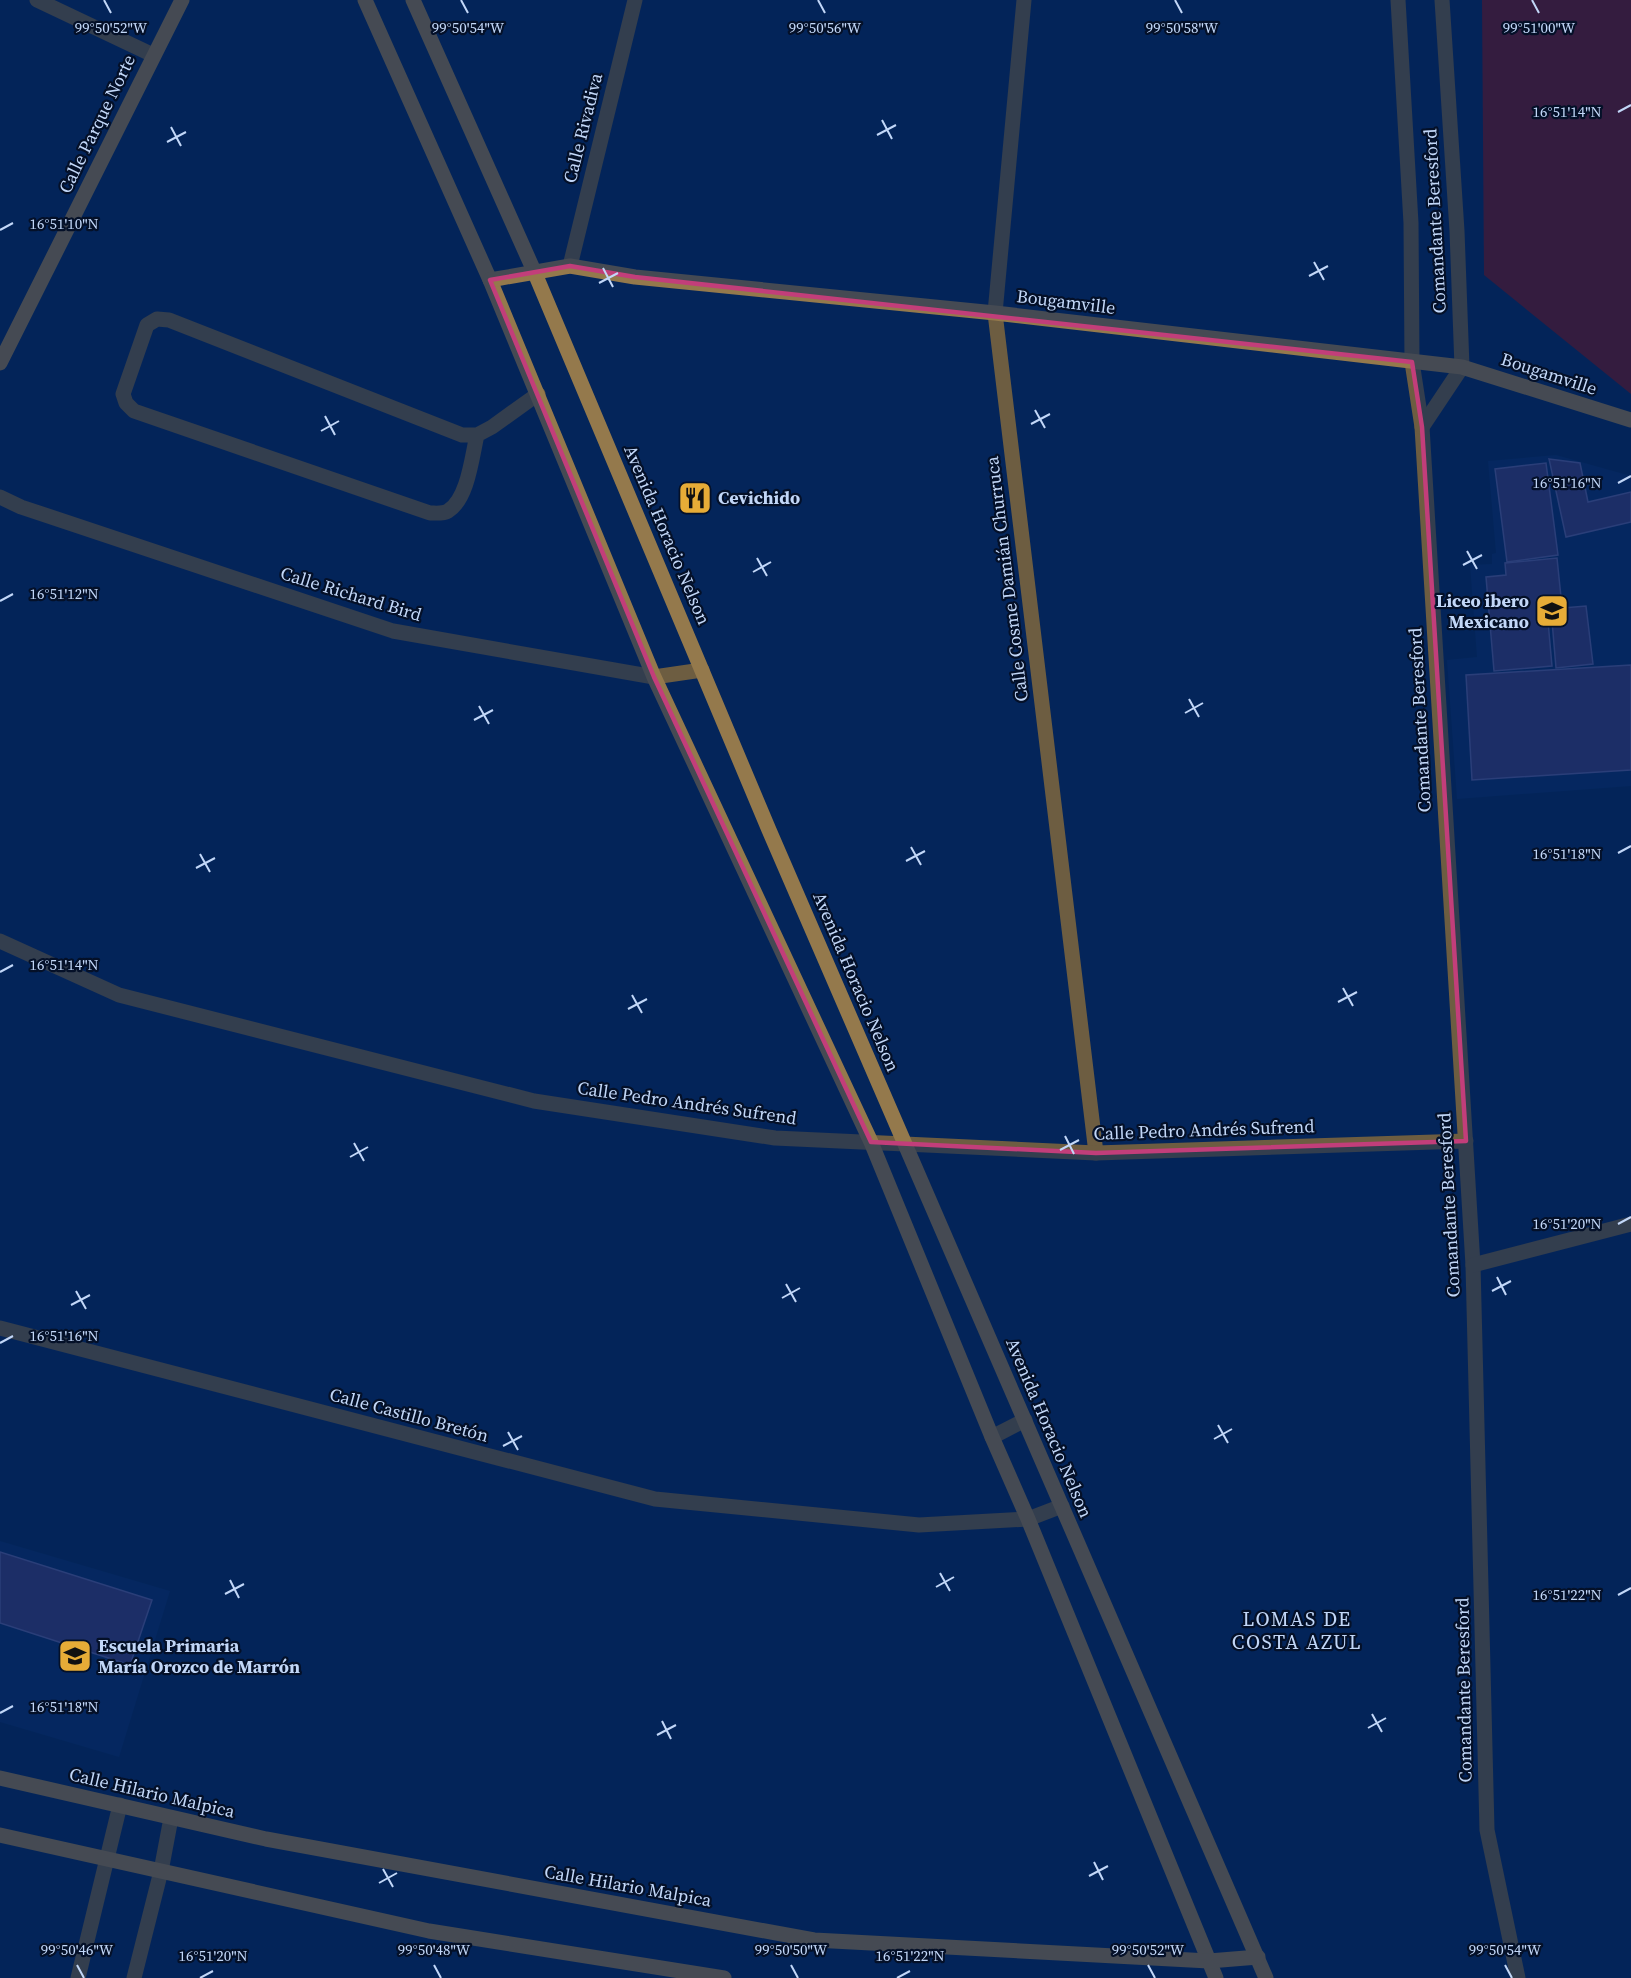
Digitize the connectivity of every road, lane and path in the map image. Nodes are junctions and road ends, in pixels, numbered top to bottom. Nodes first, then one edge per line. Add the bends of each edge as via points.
1 (37, 0) edge
2 (182, 0) edge
3 (365, 0) edge
4 (413, 0) edge
5 (635, 0) edge
6 (1024, 0) edge
7 (1398, 0) edge
8 (1442, 0) edge
9 (153, 55) junction
10 (570, 266) junction
11 (534, 271) junction
12 (490, 280) junction
13 (995, 313) junction
14 (1412, 362) junction
15 (0, 363) edge
16 (1462, 367) junction
17 (538, 394) junction
18 (1631, 420) edge
19 (1422, 427) junction
20 (477, 435) junction
21 (0, 497) edge
22 (702, 670) junction
23 (654, 676) junction
24 (0, 941) edge
25 (1466, 1141) junction
26 (871, 1142) junction
27 (905, 1143) junction
28 (1096, 1153) junction
29 (1631, 1224) edge
30 (1473, 1266) junction
31 (0, 1328) edge
32 (1025, 1420) junction
33 (992, 1437) junction
34 (1062, 1506) junction
35 (1028, 1518) junction
36 (0, 1778) edge
37 (120, 1805) junction
38 (171, 1818) junction
39 (0, 1835) edge
40 (107, 1859) junction
41 (161, 1870) junction
42 (1258, 1957) junction
43 (1209, 1961) junction
44 (78, 1978) edge
45 (134, 1978) edge
46 (724, 1978) edge
47 (1216, 1978) edge
48 (1266, 1978) edge
49 (1518, 1978) edge

1 - 9 street
2 - 9 street, Calle Parque Norte
3 - 12 street
4 - 11 street, Avenida Horacio Nelson
5 - 10 street, Calle Rivadiva
6 - 13 street, Calle Cosme Damián Churruca
7 - 14 street, Comandante Beresford via 1411,223
8 - 16 street, Comandante Beresford
9 - 15 street, Calle Parque Norte
10 - 11 street, Bougamville
10 - 13 street, Bougamville via 635,277
11 - 12 street, Bougamville
11 - 22 street, Avenida Horacio Nelson
12 - 17 street
13 - 14 street, Bougamville
13 - 28 street, Calle Cosme Damián Churruca
14 - 16 street, Bougamville
14 - 19 street, Comandante Beresford
16 - 18 street, Bougamville
16 - 19 street
17 - 20 street
17 - 23 street
19 - 25 street, Comandante Beresford
20 - 20 street via 448,431 169,320 157,319 147,325 123,394 134,411 429,513 442,513 458,502
21 - 23 street, Calle Richard Bird via 393,632
22 - 23 street, Calle Richard Bird
22 - 27 street, Avenida Horacio Nelson
23 - 26 street
24 - 26 street, Calle Pedro Andrés Sufrend via 119,995 534,1101 775,1138
25 - 28 street, Calle Pedro Andrés Sufrend
25 - 30 street, Comandante Beresford
26 - 27 street, Calle Pedro Andrés Sufrend
26 - 33 street
27 - 28 street, Calle Pedro Andrés Sufrend
27 - 32 street, Avenida Horacio Nelson
29 - 30 street
30 - 49 street, Comandante Beresford via 1487,1830
31 - 35 street, Calle Castillo Bretón via 655,1499 919,1525
32 - 33 street
32 - 34 street, Avenida Horacio Nelson
33 - 35 street
34 - 35 street, Calle Castillo Bretón
34 - 42 street, Avenida Horacio Nelson
35 - 43 street
36 - 37 street, Calle Hilario Malpica
37 - 38 street, Calle Hilario Malpica
37 - 40 street
38 - 41 street
38 - 43 street, Calle Hilario Malpica via 814,1940
39 - 40 street
40 - 41 street
40 - 44 street
41 - 45 street
41 - 46 street via 429,1931
42 - 43 street, Calle Hilario Malpica
42 - 48 street, Avenida Horacio Nelson
43 - 47 street

